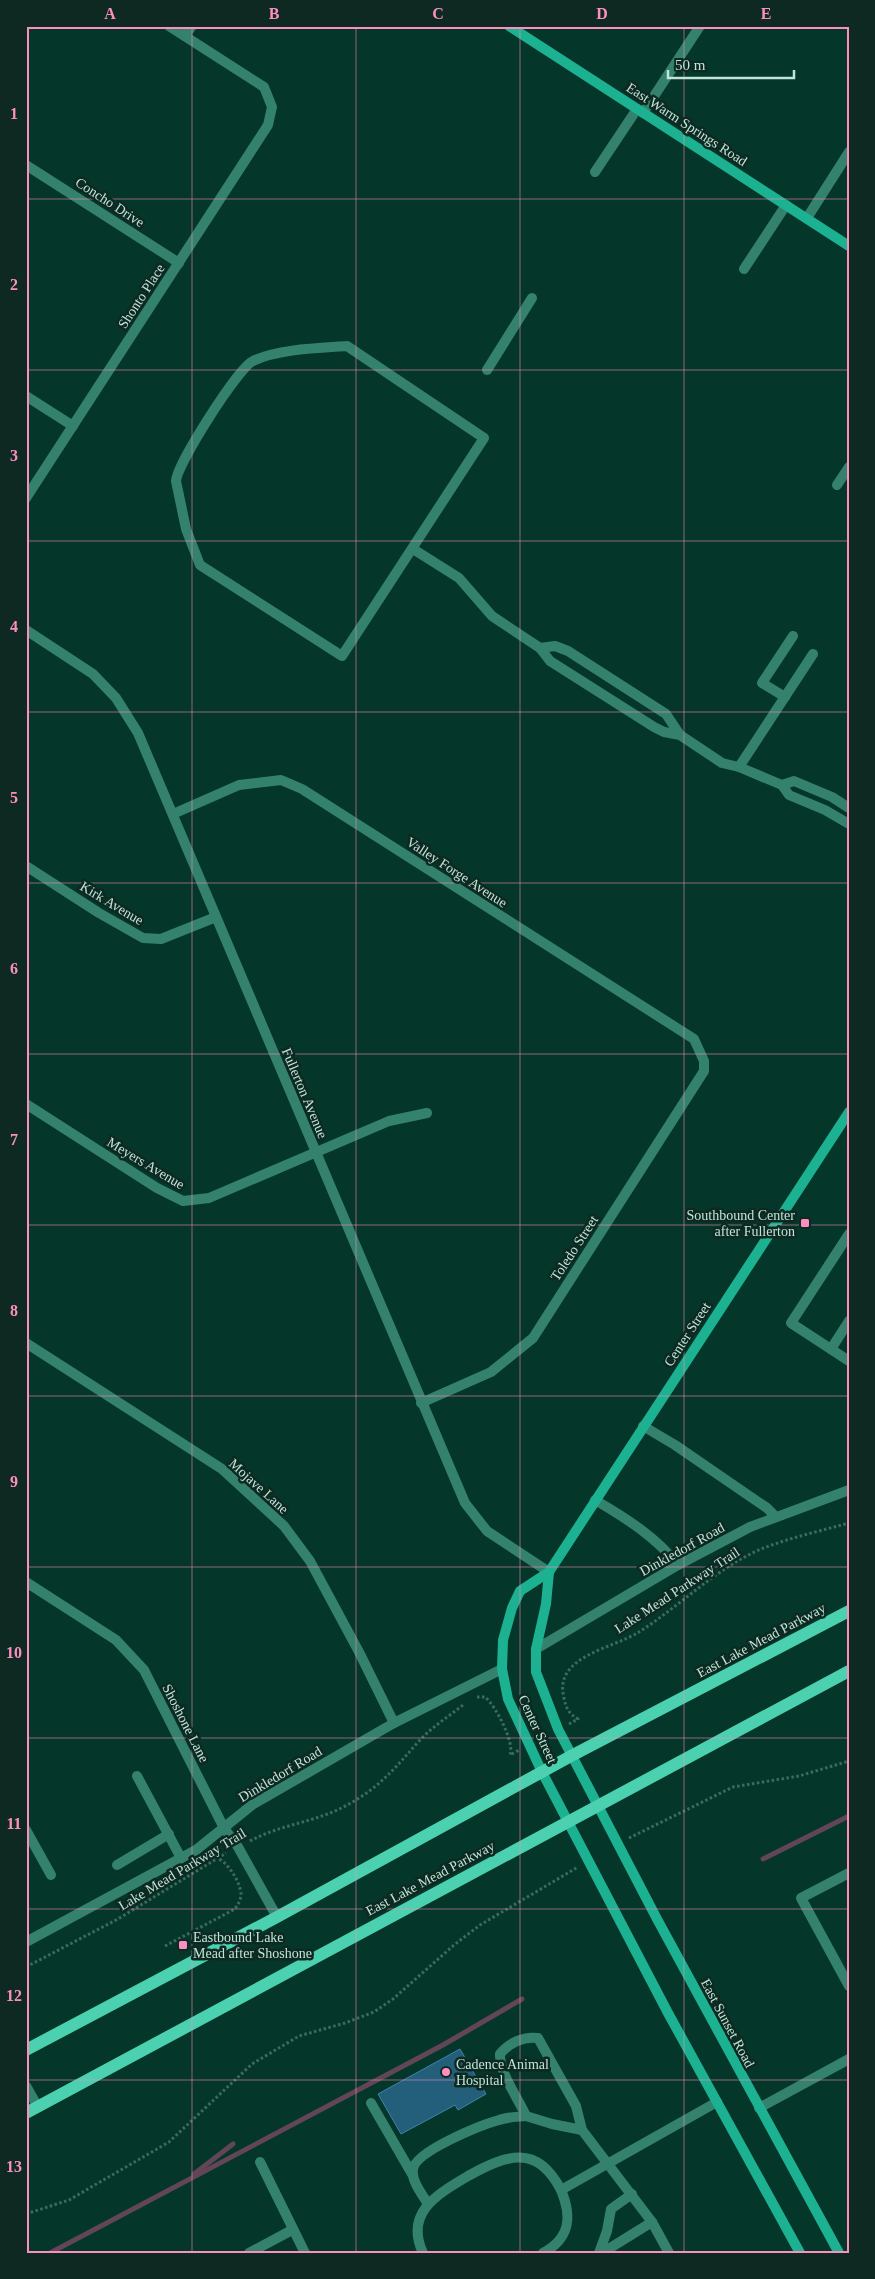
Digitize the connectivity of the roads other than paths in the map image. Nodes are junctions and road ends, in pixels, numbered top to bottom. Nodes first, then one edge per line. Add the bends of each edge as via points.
1 (169, 26) edge
2 (192, 26) edge
3 (509, 26) edge
4 (700, 26) edge
5 (185, 36) junction
6 (640, 111) junction
7 (849, 152) edge
8 (26, 165) edge
9 (595, 172) dead end
10 (786, 205) junction
11 (806, 218) junction
12 (849, 246) edge
13 (179, 263) junction
14 (744, 269) dead end
15 (532, 298) dead end
16 (487, 370) dead end
17 (26, 396) edge
18 (73, 426) junction
19 (849, 467) edge
20 (837, 485) dead end
21 (26, 498) edge
22 (413, 549) junction
23 (26, 630) edge
24 (793, 636) dead end
25 (540, 648) junction
26 (812, 654) dead end
27 (609, 678) junction
28 (600, 693) junction
29 (785, 696) junction
30 (680, 735) junction
31 (739, 767) junction
32 (782, 785) junction
33 (849, 808) edge
34 (173, 814) junction
35 (849, 824) edge
36 (26, 866) edge
37 (216, 917) junction
38 (704, 1061) joint
39 (26, 1104) edge
40 (849, 1112) edge
41 (427, 1113) dead end
42 (315, 1152) junction
43 (849, 1234) edge
44 (849, 1321) edge
45 (26, 1343) edge
46 (831, 1349) junction
47 (849, 1361) edge
48 (421, 1403) junction
49 (643, 1426) junction
50 (849, 1490) edge
51 (595, 1500) junction
52 (776, 1517) junction
53 (678, 1565) junction
54 (549, 1572) junction
55 (26, 1582) edge
56 (849, 1611) edge
57 (536, 1649) junction
58 (502, 1669) junction
59 (849, 1670) edge
60 (394, 1723) junction
61 (571, 1756) junction
62 (542, 1772) junction
63 (137, 1776) dead end
64 (597, 1806) junction
65 (568, 1821) junction
66 (224, 1828) junction
67 (26, 1830) edge
68 (169, 1834) junction
69 (181, 1858) junction
70 (117, 1865) dead end
71 (51, 1875) dead end
72 (848, 1875) edge
73 (277, 1917) junction
74 (26, 1942) edge
75 (849, 1986) edge
76 (26, 2050) edge
77 (849, 2059) edge
78 (26, 2086) edge
79 (717, 2102) junction
80 (371, 2103) dead end
81 (759, 2108) junction
82 (32, 2110) edge
83 (526, 2116) junction
84 (582, 2130) junction
85 (260, 2162) dead end
86 (608, 2164) junction
87 (413, 2175) junction
88 (561, 2190) junction
89 (632, 2194) junction
90 (428, 2204) junction
91 (652, 2222) junction
92 (292, 2230) junction
93 (249, 2253) edge
94 (305, 2253) edge
95 (422, 2253) edge
96 (543, 2253) edge
97 (601, 2253) edge
98 (669, 2253) edge
99 (800, 2253) edge
100 (839, 2253) edge

1 - 5 street
2 - 5 street
3 - 6 street, East Warm Springs Road
4 - 6 street
5 - 13 street, Shonto Place via 264,87 272,107 268,125
6 - 9 street
6 - 10 street, East Warm Springs Road
7 - 11 street
8 - 13 street, Concho Drive
10 - 11 street, East Warm Springs Road
10 - 14 street
11 - 12 street, East Warm Springs Road
13 - 18 street, Shonto Place
15 - 16 street
17 - 18 street
18 - 21 street, Shonto Place
19 - 20 street
22 - 22 street via 342,656 200,565 186,528 177,474 184,457 244,367 263,358 306,349 347,346 484,438
22 - 25 street via 459,578 492,616
23 - 34 street, Fullerton Avenue via 93,674 116,698 138,733
24 - 29 street via 762,683
25 - 27 street via 560,647
25 - 28 street via 550,660
26 - 29 street
27 - 28 street
27 - 30 street via 666,714
28 - 30 street via 654,727
29 - 31 street
30 - 31 street via 722,763
31 - 32 street
32 - 33 street via 794,781
32 - 35 street via 789,795
34 - 37 street, Fullerton Avenue
34 - 38 street, Valley Forge Avenue via 239,785 281,780 302,789 694,1039
36 - 37 street, Kirk Avenue via 143,938 161,939
37 - 42 street, Fullerton Avenue
38 - 48 street, Toledo Street via 704,1071 533,1338 491,1372
39 - 42 street, Meyers Avenue via 157,1188 183,1201 209,1198
40 - 49 street, Center Street
41 - 42 street, Meyers Avenue via 389,1121
42 - 48 street, Fullerton Avenue
43 - 46 street via 791,1323
44 - 46 street
45 - 60 street, Mojave Lane via 222,1469 284,1526 310,1561
46 - 47 street
48 - 54 street, Fullerton Avenue via 465,1503 487,1531
49 - 51 street, Center Street
49 - 52 street
50 - 52 street, Dinkledorf Road
51 - 53 street via 664,1547
51 - 54 street, Center Street
52 - 53 street, Dinkledorf Road
53 - 57 street, Dinkledorf Road
54 - 57 street, Center Street
54 - 58 street, Center Street via 520,1591 503,1640
55 - 66 street, Shoshone Lane via 116,1640 144,1670
56 - 61 main road, East Lake Mead Parkway
57 - 61 street, Center Street via 536,1672
58 - 60 street, Dinkledorf Road
58 - 62 street, Center Street via 508,1699
59 - 64 main road, East Lake Mead Parkway
60 - 66 street, Dinkledorf Road via 252,1805
61 - 62 main road, East Lake Mead Parkway
61 - 64 street, Center Street
62 - 65 street, Center Street
62 - 73 main road, East Lake Mead Parkway
63 - 68 street
64 - 65 main road, East Lake Mead Parkway
64 - 81 street, East Sunset Road
65 - 79 street
65 - 82 main road, East Lake Mead Parkway
66 - 69 street, Dinkledorf Road
66 - 73 street, Shoshone Lane
67 - 71 street
68 - 69 street
68 - 70 street
69 - 74 street, Dinkledorf Road
72 - 75 street via 801,1898
73 - 76 main road, East Lake Mead Parkway
77 - 81 street
78 - 82 street
79 - 86 street
79 - 99 street
80 - 87 street
81 - 100 street, East Sunset Road
83 - 84 street
83 - 84 street via 502,2071 500,2054 521,2039 532,2037 538,2038 561,2076 576,2106
83 - 87 street via 500,2119 459,2135 419,2158 413,2166
84 - 86 street
85 - 92 street
86 - 88 street
86 - 89 street
87 - 90 street
88 - 90 street via 543,2165 518,2156 490,2163 436,2194
88 - 96 street via 569,2215 567,2227 552,2248
89 - 91 street
89 - 97 street via 611,2209
90 - 95 street via 417,2235
91 - 97 street
91 - 98 street
92 - 93 street
92 - 94 street

